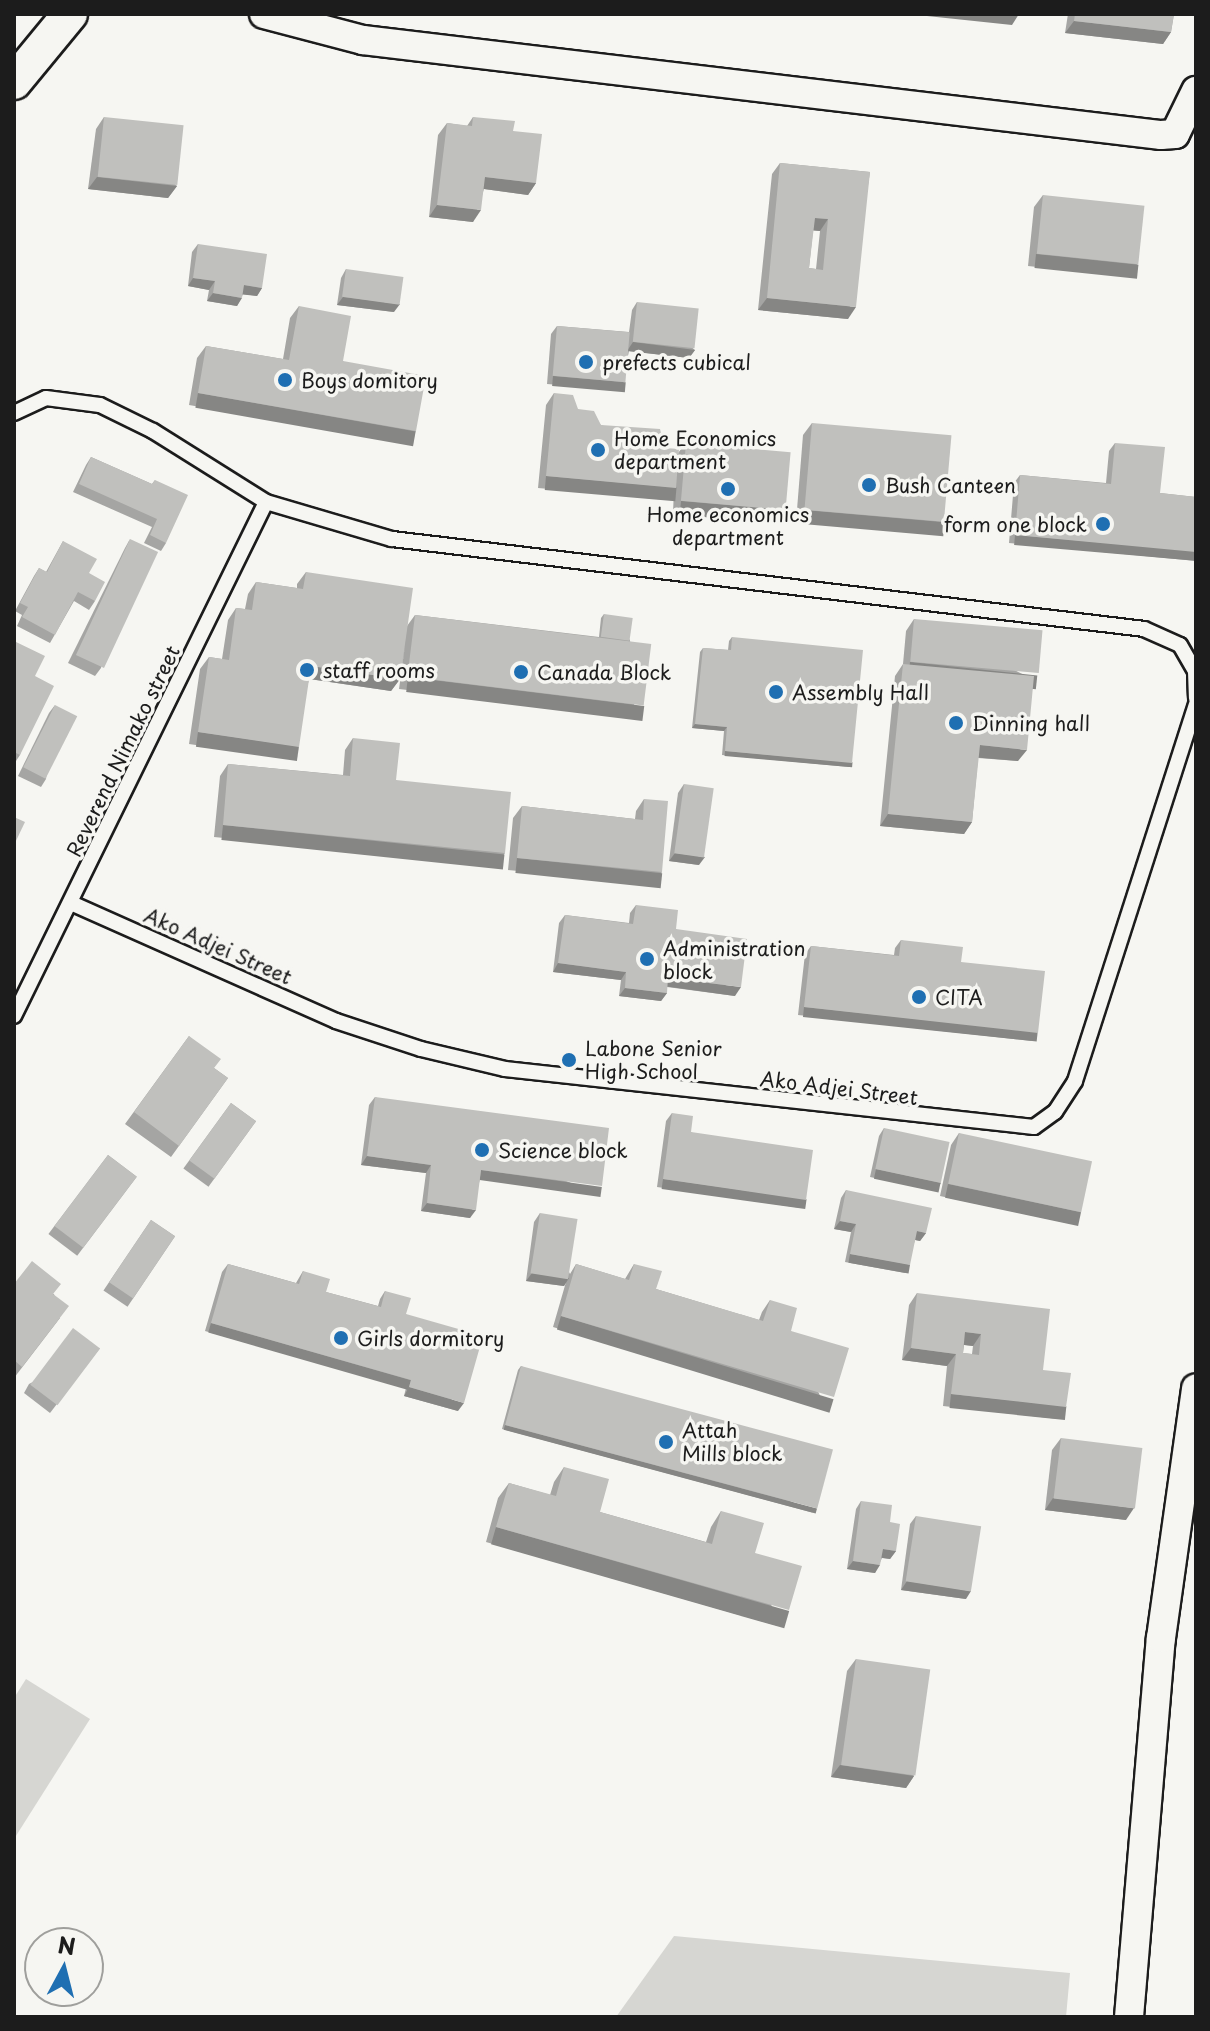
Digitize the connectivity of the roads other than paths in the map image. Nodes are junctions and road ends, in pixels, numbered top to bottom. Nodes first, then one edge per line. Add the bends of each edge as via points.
1 (70, 14) edge
2 (264, 14) edge
3 (366, 27) edge
4 (14, 82) edge
5 (1194, 101) edge
6 (14, 413) edge
7 (266, 502) junction
8 (1196, 698) edge
9 (1196, 704) edge
10 (71, 903) junction
11 (14, 1016) edge
12 (1196, 1388) edge
13 (1129, 2017) edge

1 - 4 street
2 - 3 street
3 - 5 street via 1161,135 1175,134
6 - 7 lane via 46,398 100,405 153,431
7 - 8 lane via 392,539 1144,629 1180,645 1195,671
7 - 10 lane, Reverend Nimako street
9 - 10 lane, Ako Adjei Street via 1075,1081 1055,1112 1034,1127 505,1069 336,1021
10 - 11 lane, Reverend Nimako street
12 - 13 street via 1161,1638

